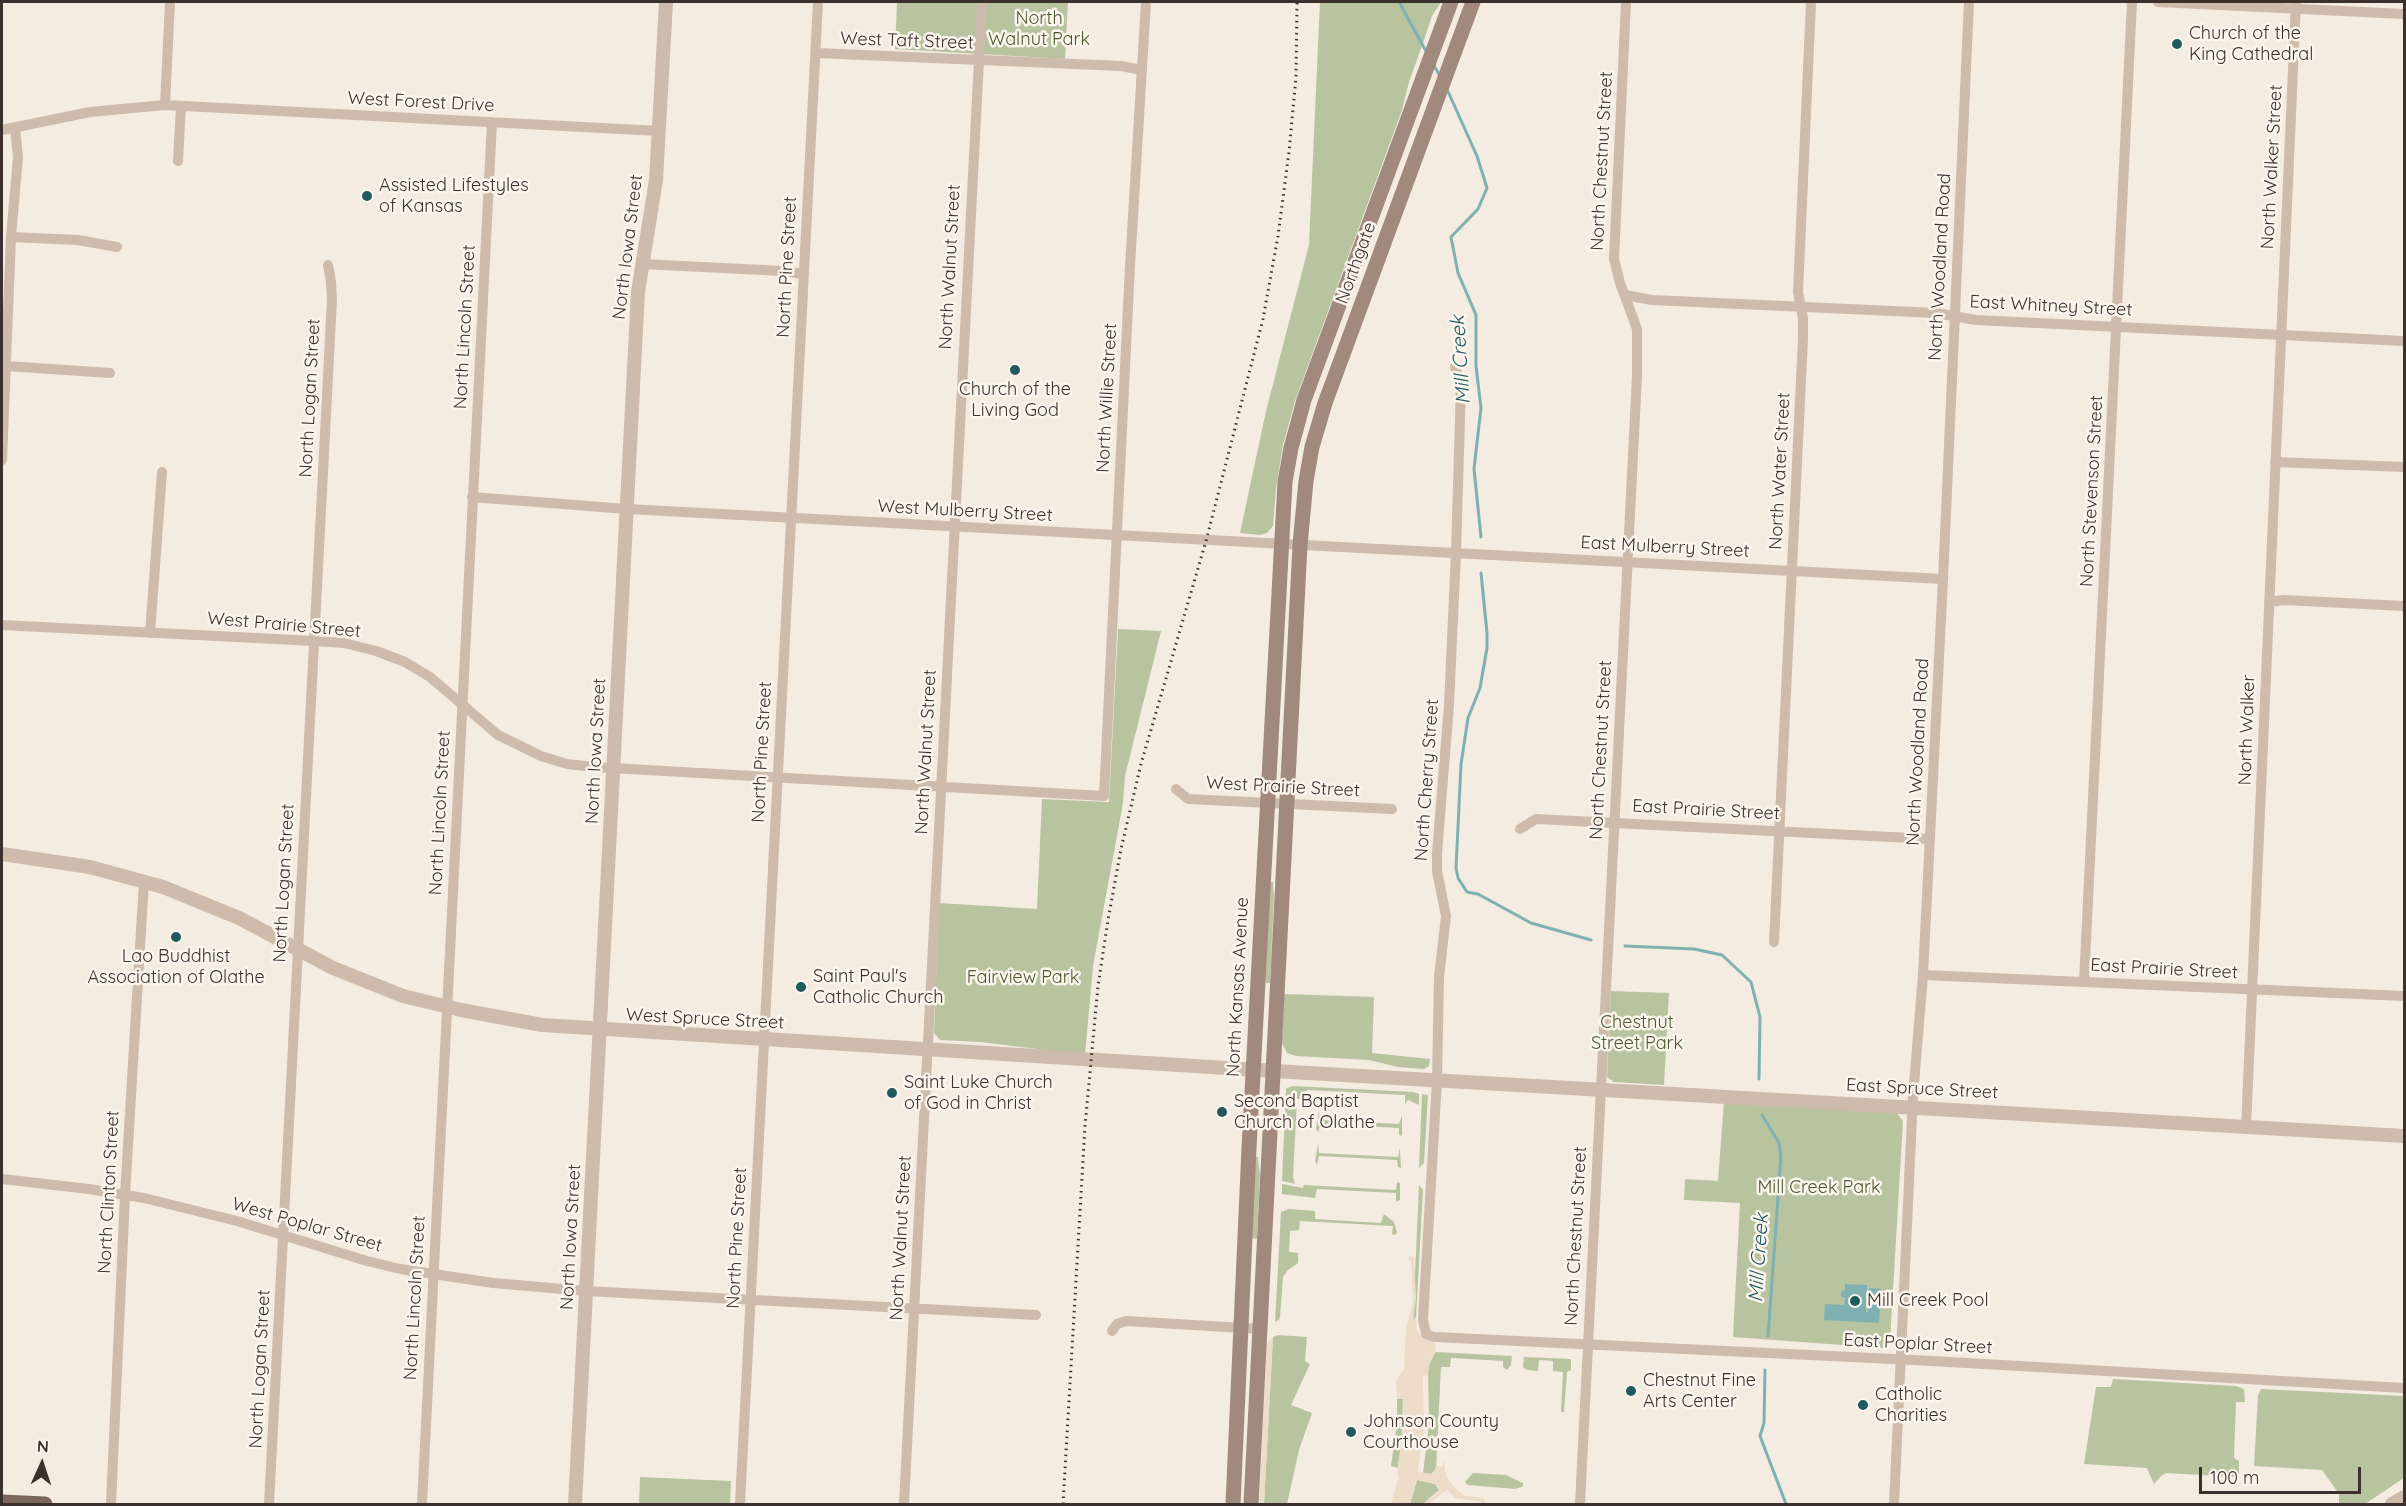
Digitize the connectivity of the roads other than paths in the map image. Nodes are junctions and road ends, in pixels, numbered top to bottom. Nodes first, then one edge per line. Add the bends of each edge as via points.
1 (170, 2) edge
2 (666, 2) edge
3 (818, 2) edge
4 (981, 2) edge
5 (1146, 2) edge
6 (1451, 2) edge
7 (1473, 2) edge
8 (1626, 2) edge
9 (1811, 2) edge
10 (1969, 2) edge
11 (2132, 2) edge
12 (2158, 2) edge
13 (2296, 5) edge
14 (2404, 14) edge
15 (816, 53) junction
16 (978, 60) junction
17 (1142, 69) junction
18 (165, 105) junction
19 (181, 106) junction
20 (492, 122) junction
21 (15, 128) junction
22 (2, 130) edge
23 (659, 131) junction
24 (178, 161) dead end
25 (11, 237) junction
26 (117, 247) dead end
27 (642, 264) junction
28 (328, 265) dead end
29 (802, 274) junction
30 (1625, 295) junction
31 (1801, 307) junction
32 (1954, 317) junction
33 (2117, 327) junction
34 (2281, 335) junction
35 (2404, 341) edge
36 (6, 366) junction
37 (1455, 367) dead end
38 (110, 373) dead end
39 (2, 460) edge
40 (2275, 462) junction
41 (2404, 467) edge
42 (162, 472) dead end
43 (472, 497) junction
44 (627, 509) junction
45 (790, 518) junction
46 (954, 527) junction
47 (1117, 535) junction
48 (1281, 544) junction
49 (1300, 545) junction
50 (1456, 553) junction
51 (1627, 562) junction
52 (1792, 570) junction
53 (1943, 579) junction
54 (2269, 602) junction
55 (2404, 606) edge
56 (2, 625) edge
57 (150, 633) junction
58 (314, 641) junction
59 (462, 705) junction
60 (614, 768) junction
61 (777, 778) junction
62 (940, 787) junction
63 (1176, 789) dead end
64 (1104, 796) joint
65 (1267, 803) junction
66 (1288, 804) junction
67 (1392, 809) dead end
68 (1614, 822) junction
69 (1520, 829) dead end
70 (1779, 831) junction
71 (1930, 839) junction
72 (2, 854) edge
73 (144, 881) junction
74 (1774, 942) dead end
75 (297, 950) junction
76 (1923, 975) junction
77 (2084, 982) junction
78 (2253, 989) junction
79 (2404, 996) edge
80 (447, 1006) junction
81 (600, 1030) junction
82 (763, 1040) junction
83 (927, 1050) junction
84 (1253, 1070) junction
85 (1274, 1071) junction
86 (1437, 1080) junction
87 (1600, 1088) junction
88 (1912, 1107) junction
89 (2246, 1126) junction
90 (2404, 1136) edge
91 (2, 1179) edge
92 (125, 1195) junction
93 (283, 1236) junction
94 (433, 1274) junction
95 (586, 1291) junction
96 (750, 1299) junction
97 (914, 1309) junction
98 (1036, 1315) dead end
99 (1240, 1328) junction
100 (1260, 1329) junction
101 (1112, 1331) dead end
102 (1429, 1336) joint
103 (1587, 1344) junction
104 (1900, 1360) junction
105 (2404, 1388) edge
106 (2404, 1497) edge
107 (2, 1502) edge
108 (45, 1504) edge
109 (111, 1504) edge
110 (269, 1504) edge
111 (422, 1504) edge
112 (575, 1504) edge
113 (740, 1504) edge
114 (904, 1504) edge
115 (1233, 1504) edge
116 (1251, 1504) edge
117 (1580, 1504) edge
118 (1894, 1504) edge
119 (2392, 1504) edge

1 - 18 street
2 - 23 street, North Iowa Street
3 - 15 street, North Pine Street
4 - 16 street, North Walnut Street
5 - 17 street, North Willie Street
6 - 48 main road, Northgate via 1304,400 1285,482
7 - 49 main road, Northgate via 1324,404 1306,481
8 - 30 street, North Chestnut Street via 1614,259
9 - 31 street, North Water Street via 1798,292
10 - 32 street, North Woodland Road
11 - 33 street, North Stevenson Street
12 - 13 street
13 - 14 street
13 - 34 street, North Walker Street
15 - 16 street, West Taft Street
15 - 29 street, North Pine Street
16 - 17 street, West Taft Street
16 - 46 street, North Walnut Street
17 - 47 street, North Willie Street
18 - 19 street, West Forest Drive
18 - 21 street, West Forest Drive via 90,112
19 - 20 street, West Forest Drive
19 - 24 street
20 - 23 street, West Forest Drive
20 - 43 street, North Lincoln Street
21 - 22 street, West Forest Drive
21 - 25 street via 18,157
23 - 27 street, North Iowa Street via 656,180
25 - 26 street via 78,240
25 - 36 street
27 - 29 street
27 - 44 street, North Iowa Street
28 - 58 street, North Logan Street via 332,300
29 - 45 street, North Pine Street
30 - 31 street, East Whitney Street via 1652,300
30 - 51 street, North Chestnut Street via 1637,329
31 - 32 street, East Whitney Street
31 - 52 street, North Water Street via 1803,338
32 - 33 street, East Whitney Street
32 - 53 street, North Woodland Road
33 - 34 street, East Whitney Street
33 - 77 street, North Stevenson Street
34 - 35 street, East Whitney Street
34 - 40 street, North Walker
36 - 38 street
36 - 39 street
37 - 50 street, North Cherry Street via 1461,385
40 - 41 street
40 - 54 street, North Walker
42 - 57 street
43 - 44 street, West Mulberry Street
43 - 59 street, North Lincoln Street
44 - 45 street, West Mulberry Street
44 - 60 street, North Iowa Street
45 - 46 street, West Mulberry Street
45 - 61 street, North Pine Street
46 - 47 street, West Mulberry Street
46 - 62 street, North Walnut Street
47 - 48 street, West Mulberry Street
47 - 64 street, North Willie Street
48 - 49 street, West Mulberry Street
48 - 65 main road, North Kansas Avenue
49 - 50 street, West Mulberry Street
49 - 66 main road
50 - 51 street, East Mulberry Street
50 - 86 street, North Cherry Street via 1437,853 1446,916 1439,977
51 - 52 street, East Mulberry Street
51 - 68 street, North Chestnut Street
52 - 53 street, East Mulberry Street
52 - 70 street, North Water Street
53 - 71 street, North Woodland Road
54 - 55 street
54 - 78 street, North Walker
56 - 57 street, West Prairie Street
57 - 58 street, West Prairie Street
58 - 59 street, West Prairie Street via 376,651 405,662 430,677
58 - 75 street, North Logan Street
59 - 60 street, West Prairie Street via 498,735 541,756 567,764
59 - 80 street, North Lincoln Street
60 - 61 street, West Prairie Street
60 - 81 street, North Iowa Street
61 - 62 street, West Prairie Street
61 - 82 street, North Pine Street
62 - 64 street, West Prairie Street
62 - 83 street, North Walnut Street
63 - 65 street, West Prairie Street via 1188,799
65 - 66 street, West Prairie Street
65 - 84 main road, North Kansas Avenue
66 - 67 street, West Prairie Street
66 - 85 main road
68 - 69 street, East Prairie Street via 1536,819
68 - 70 street, East Prairie Street
68 - 87 street, North Chestnut Street
70 - 71 street, East Prairie Street
70 - 74 street, North Water Street
71 - 76 street, North Woodland Road
72 - 73 street, West Spruce Street via 90,867
73 - 75 street, West Spruce Street via 240,918
73 - 92 street, North Clinton Street
75 - 80 street, West Spruce Street via 363,982
75 - 93 street, North Logan Street
76 - 77 street, East Prairie Street
76 - 88 street, North Woodland Road
77 - 78 street, East Prairie Street
78 - 79 street, East Prairie Street
78 - 89 street, North Walker
80 - 81 street, West Spruce Street via 542,1025
80 - 94 street, North Lincoln Street
81 - 82 street, West Spruce Street
81 - 95 street, North Iowa Street
82 - 83 street, West Spruce Street
82 - 96 street, North Pine Street
83 - 84 street, West Spruce Street
83 - 97 street, North Walnut Street
84 - 85 street, West Spruce Street
84 - 99 main road, North Kansas Avenue
85 - 86 street, West Spruce Street
85 - 100 main road
86 - 87 street, East Spruce Street
86 - 102 street, North Cherry Street via 1423,1320
87 - 88 street, East Spruce Street
87 - 103 street, North Chestnut Street
88 - 89 street, East Spruce Street
88 - 104 street, North Woodland Road
89 - 90 street, East Spruce Street
91 - 92 street, West Poplar Street
92 - 93 street, West Poplar Street via 196,1210
92 - 109 street, North Clinton Street
93 - 94 street, West Poplar Street via 366,1261
93 - 110 street, North Logan Street
94 - 95 street, West Poplar Street
94 - 111 street, North Lincoln Street
95 - 96 street, West Poplar Street
95 - 112 street, North Iowa Street
96 - 97 street, West Poplar Street
96 - 113 street, North Pine Street
97 - 98 street, West Poplar Street
97 - 114 street, North Walnut Street
99 - 100 street
99 - 101 street via 1126,1321
99 - 115 main road, North Kansas Avenue
100 - 116 main road
102 - 103 street, East Poplar Street
103 - 104 street, East Poplar Street
103 - 117 street, North Chestnut Street
104 - 105 street, East Poplar Street
104 - 118 street, North Woodland Road
106 - 119 street
107 - 108 main road

